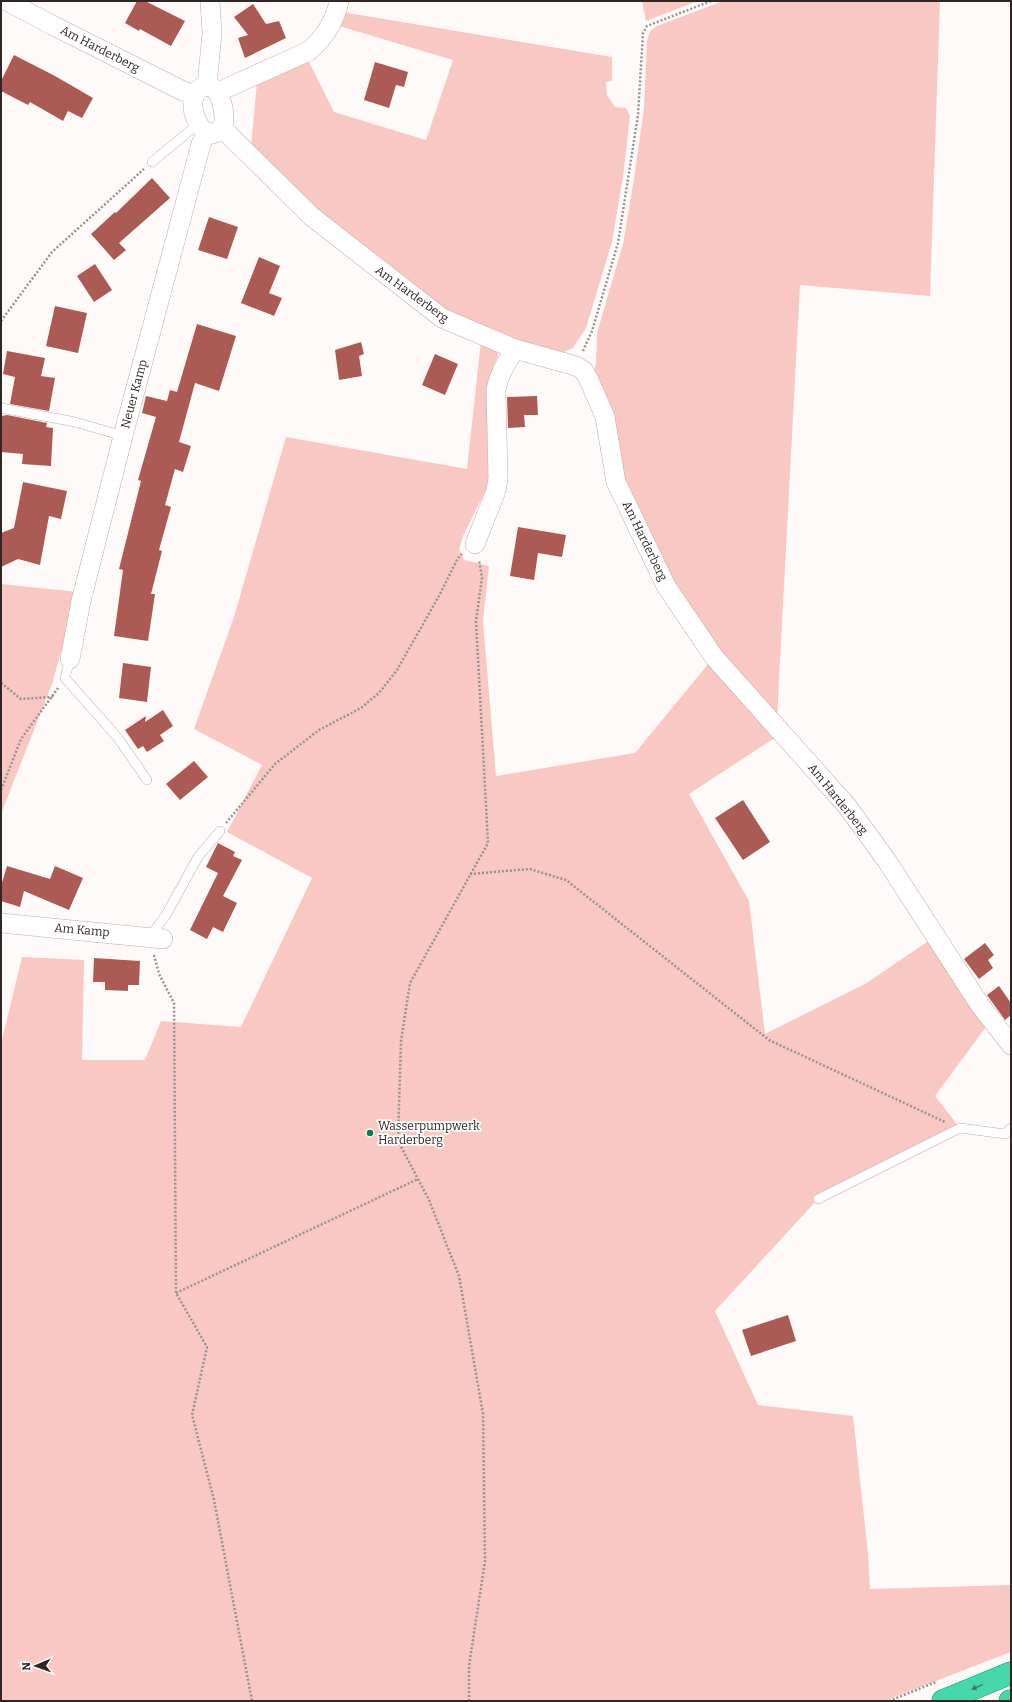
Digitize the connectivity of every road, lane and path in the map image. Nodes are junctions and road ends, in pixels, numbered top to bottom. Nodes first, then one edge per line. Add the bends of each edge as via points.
1 (7, 1) edge
2 (210, 1) edge
3 (339, 1) edge
4 (710, 1) edge
5 (206, 91) junction
6 (209, 128) junction
7 (152, 162) joint
8 (1, 321) edge
9 (515, 350) junction
10 (576, 366) junction
11 (1, 408) edge
12 (123, 436) junction
13 (475, 544) junction
14 (70, 659) joint
15 (65, 678) junction
16 (1, 683) edge
17 (53, 697) junction
18 (147, 780) dead end
19 (1, 790) edge
20 (220, 831) joint
21 (470, 874) junction
22 (1, 923) edge
23 (156, 938) junction
24 (1011, 1045) edge
25 (960, 1128) junction
26 (1011, 1128) edge
27 (418, 1179) junction
28 (818, 1199) dead end
29 (176, 1293) junction
30 (1011, 1673) edge
31 (252, 1701) edge
32 (469, 1701) edge
33 (943, 1701) edge

1 - 5 street, Am Harderberg via 182,91
2 - 5 street via 212,33
3 - 5 street via 331,25 321,40 309,50
4 - 10 path via 647,26 643,33 638,115 618,243 592,331
5 - 6 street via 193,104
5 - 6 street via 224,116 224,124
6 - 7 lane
6 - 9 street, Am Harderberg via 311,216 442,318
6 - 12 street, Neuer Kamp via 201,144
7 - 8 path via 52,252
9 - 10 street, Am Harderberg
9 - 13 street via 500,372 498,380 498,478 496,492
10 - 24 street, Am Harderberg via 584,371 605,417 616,482 666,586 714,657 847,806 887,861 980,1005
11 - 12 lane via 76,422
12 - 14 street, Neuer Kamp
13 - 20 path via 458,558 397,670 379,694 361,708 319,730 275,764
13 - 21 path via 482,578 476,621 488,843
14 - 15 lane
15 - 17 path
15 - 18 lane via 118,738
16 - 17 path via 21,699
17 - 19 path via 21,739
20 - 23 lane via 198,857
21 - 25 path via 530,869 566,880 769,1040
21 - 27 path via 410,983 401,1041 398,1141
22 - 23 street, Am Kamp
23 - 29 path via 159,974 174,1003
25 - 26 lane via 1005,1134
25 - 28 lane
27 - 29 path
27 - 32 path via 459,1276 483,1414 485,1561 469,1666
29 - 31 path via 207,1347 192,1415 214,1500
30 -> 33 highway

